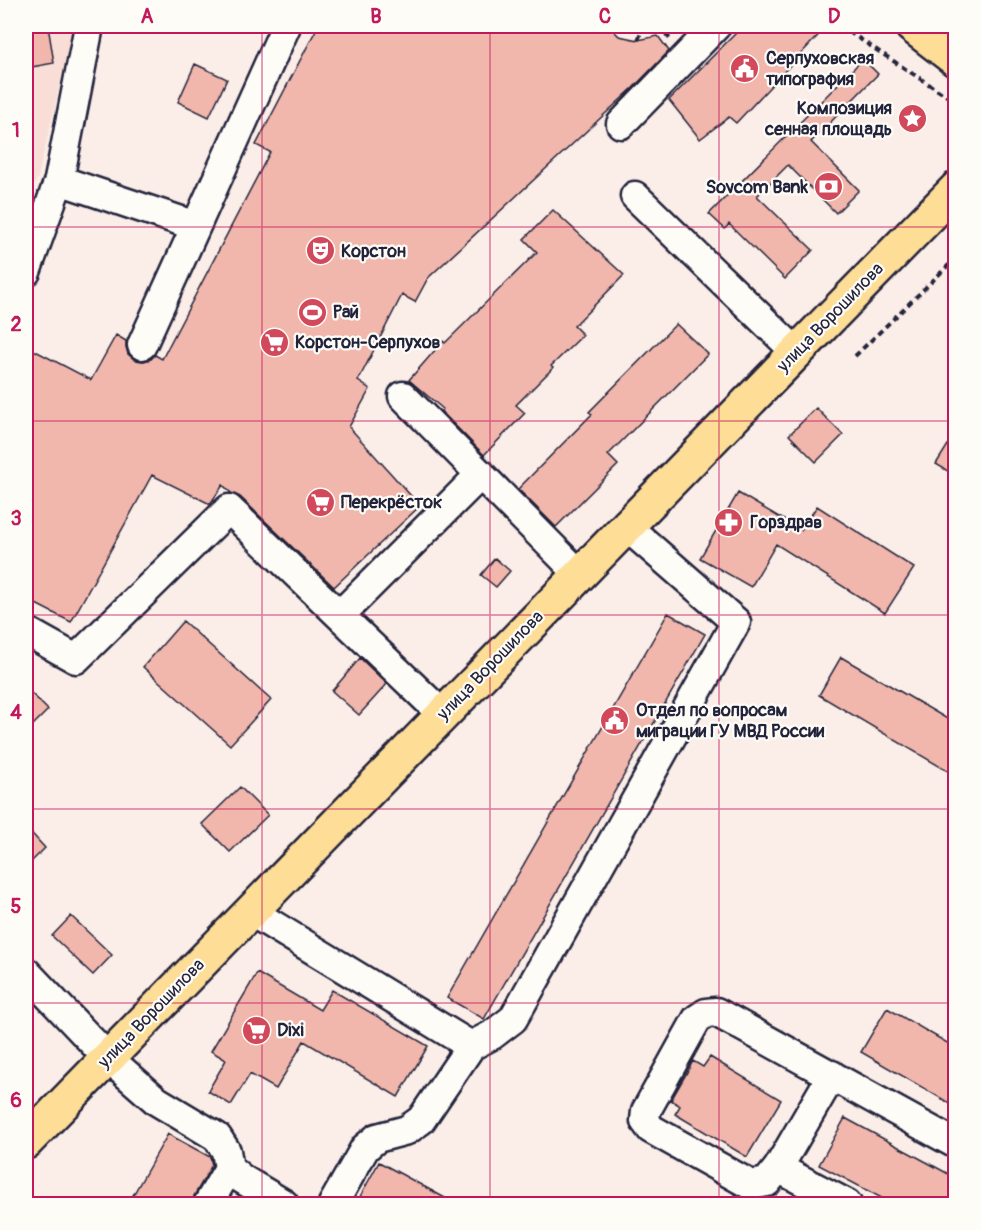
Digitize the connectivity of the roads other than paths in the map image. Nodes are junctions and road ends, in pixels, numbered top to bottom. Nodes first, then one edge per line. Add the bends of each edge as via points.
1 (89, 26) edge
2 (286, 26) edge
3 (716, 26) edge
4 (912, 26) edge
5 (956, 60) edge
6 (621, 124) dead end
7 (59, 180) junction
8 (956, 189) edge
9 (635, 196) dead end
10 (35, 223) edge
11 (196, 226) junction
12 (26, 272) edge
13 (142, 345) dead end
14 (796, 352) junction
15 (403, 396) dead end
16 (481, 474) junction
17 (626, 526) junction
18 (579, 574) junction
19 (340, 615) junction
20 (26, 631) edge
21 (442, 714) junction
22 (250, 911) junction
23 (26, 972) edge
24 (471, 1046) junction
25 (108, 1058) junction
26 (832, 1075) junction
27 (26, 1142) edge
28 (956, 1144) edge
29 (229, 1168) junction
30 (778, 1168) junction
31 (208, 1204) edge
32 (284, 1204) edge
33 (333, 1204) edge
34 (847, 1204) edge

1 - 7 lane
2 - 11 lane
3 - 6 lane
4 - 5 main road
7 - 10 lane
7 - 11 lane
8 - 14 main road, улица Ворошилова
9 - 14 lane
10 - 12 lane
11 - 13 lane
14 - 17 main road, улица Ворошилова
15 - 16 lane
16 - 18 lane
16 - 19 lane
17 - 18 main road, улица Ворошилова
17 - 24 lane via 736,622 513,1019
18 - 21 main road, улица Ворошилова
19 - 20 lane via 229,509 76,659
19 - 21 lane
21 - 22 main road, улица Ворошилова
22 - 24 lane
22 - 25 main road, улица Ворошилова
23 - 25 lane
24 - 33 lane via 421,1120 407,1130 377,1138 365,1148
25 - 27 main road, улица Ворошилова
25 - 29 lane via 157,1101 217,1137 226,1151
26 - 28 lane
26 - 30 lane
26 - 30 lane via 716,1012 697,1019 645,1111 645,1120 651,1129 751,1185 767,1182
29 - 31 lane
29 - 32 lane
30 - 34 lane

